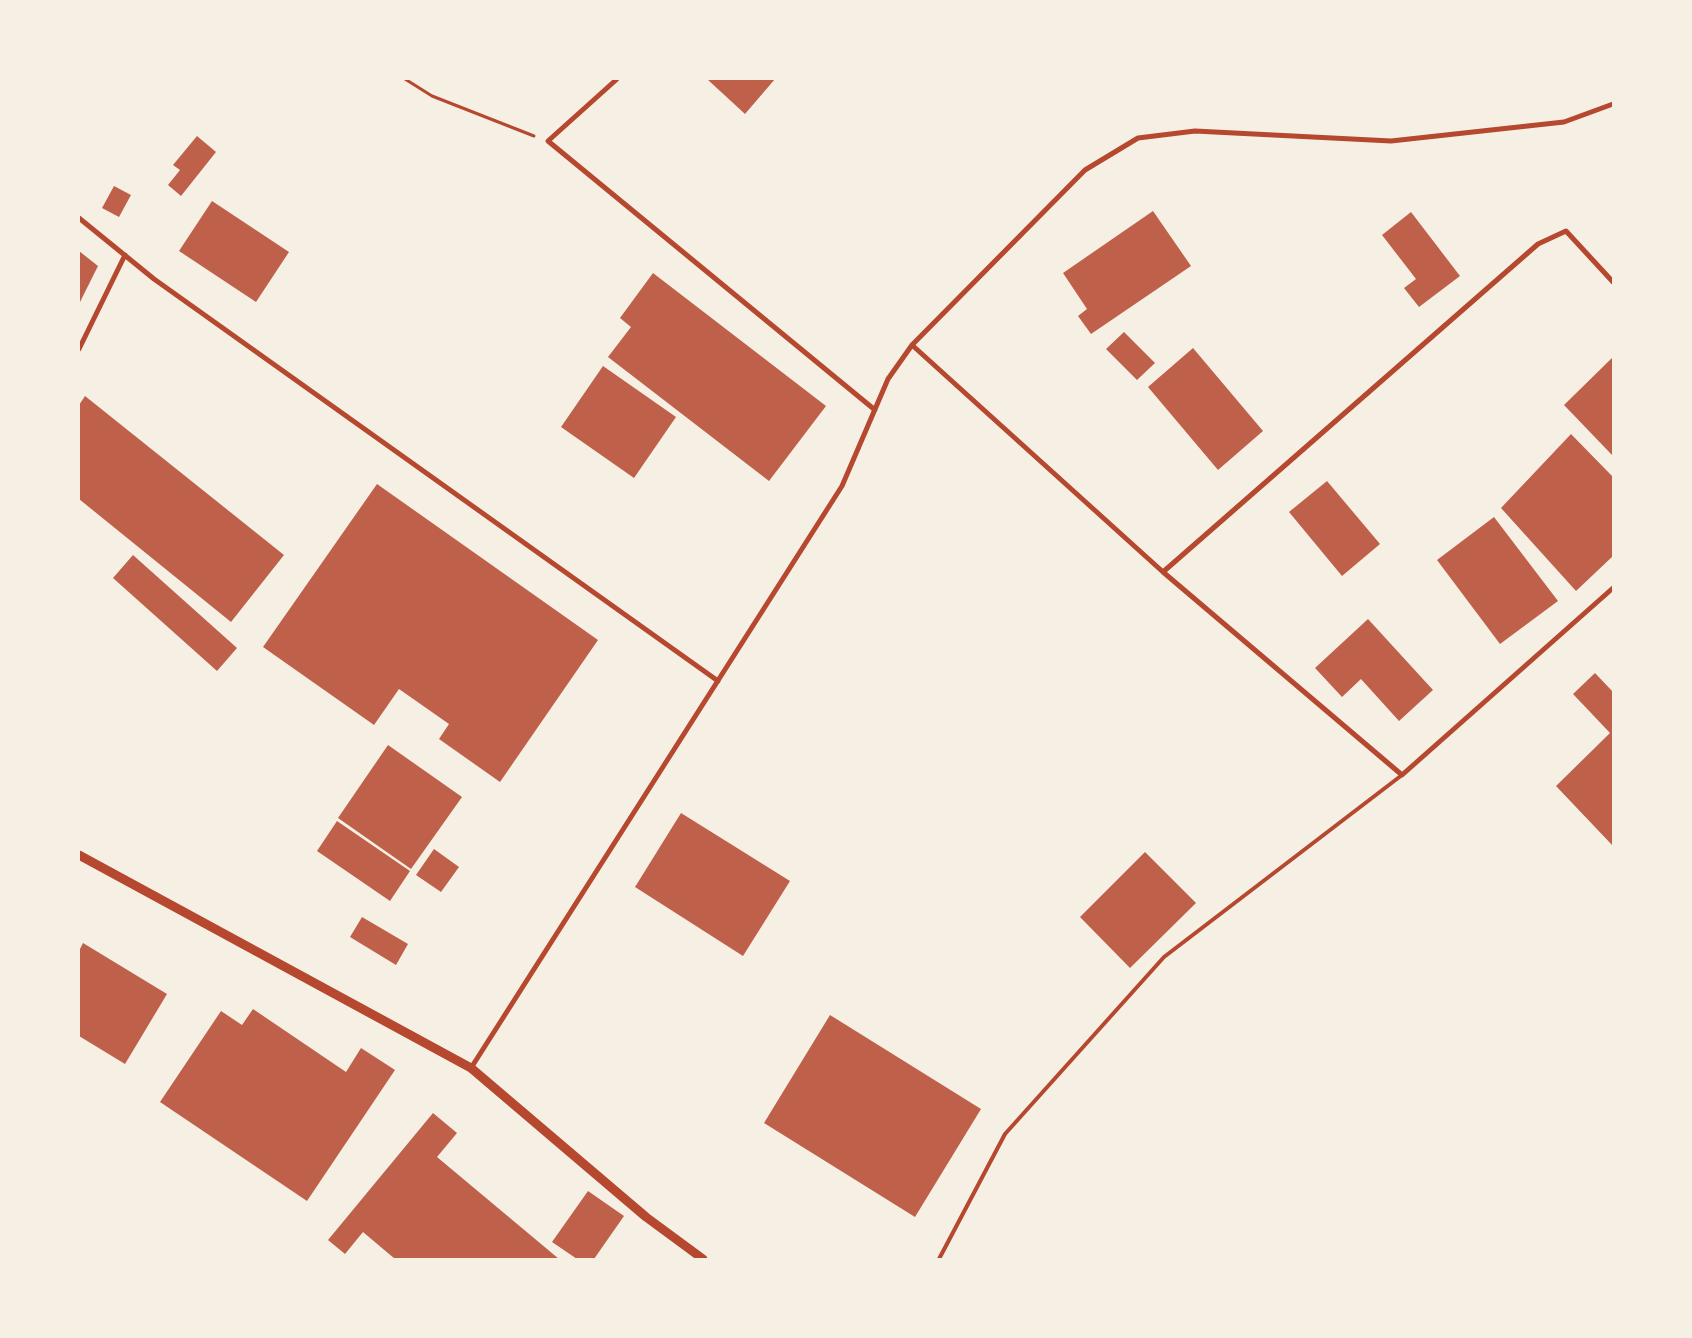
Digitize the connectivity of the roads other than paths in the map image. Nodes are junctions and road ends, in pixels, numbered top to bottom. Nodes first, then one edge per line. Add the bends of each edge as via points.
1 (616, 79) edge
2 (1613, 104) edge
3 (79, 218) edge
4 (125, 255) junction
5 (1613, 282) edge
6 (912, 345) junction
7 (79, 349) edge
8 (875, 410) junction
9 (1163, 572) junction
10 (1613, 588) edge
11 (718, 681) junction
12 (1402, 775) junction
13 (79, 855) edge
14 (471, 1068) junction
15 (703, 1259) edge
16 (938, 1259) edge

1 - 8 street via 548,141
2 - 6 street via 1564,122 1391,141 1195,131 1138,138 1086,170
3 - 4 street
4 - 7 street
4 - 11 street
5 - 9 street via 1566,231 1538,244
6 - 8 street via 888,379
6 - 9 street
8 - 11 street via 842,486
9 - 12 street
10 - 12 street
11 - 14 street
12 - 16 lane via 1164,957 1005,1134
13 - 14 street
14 - 15 street via 646,1217

